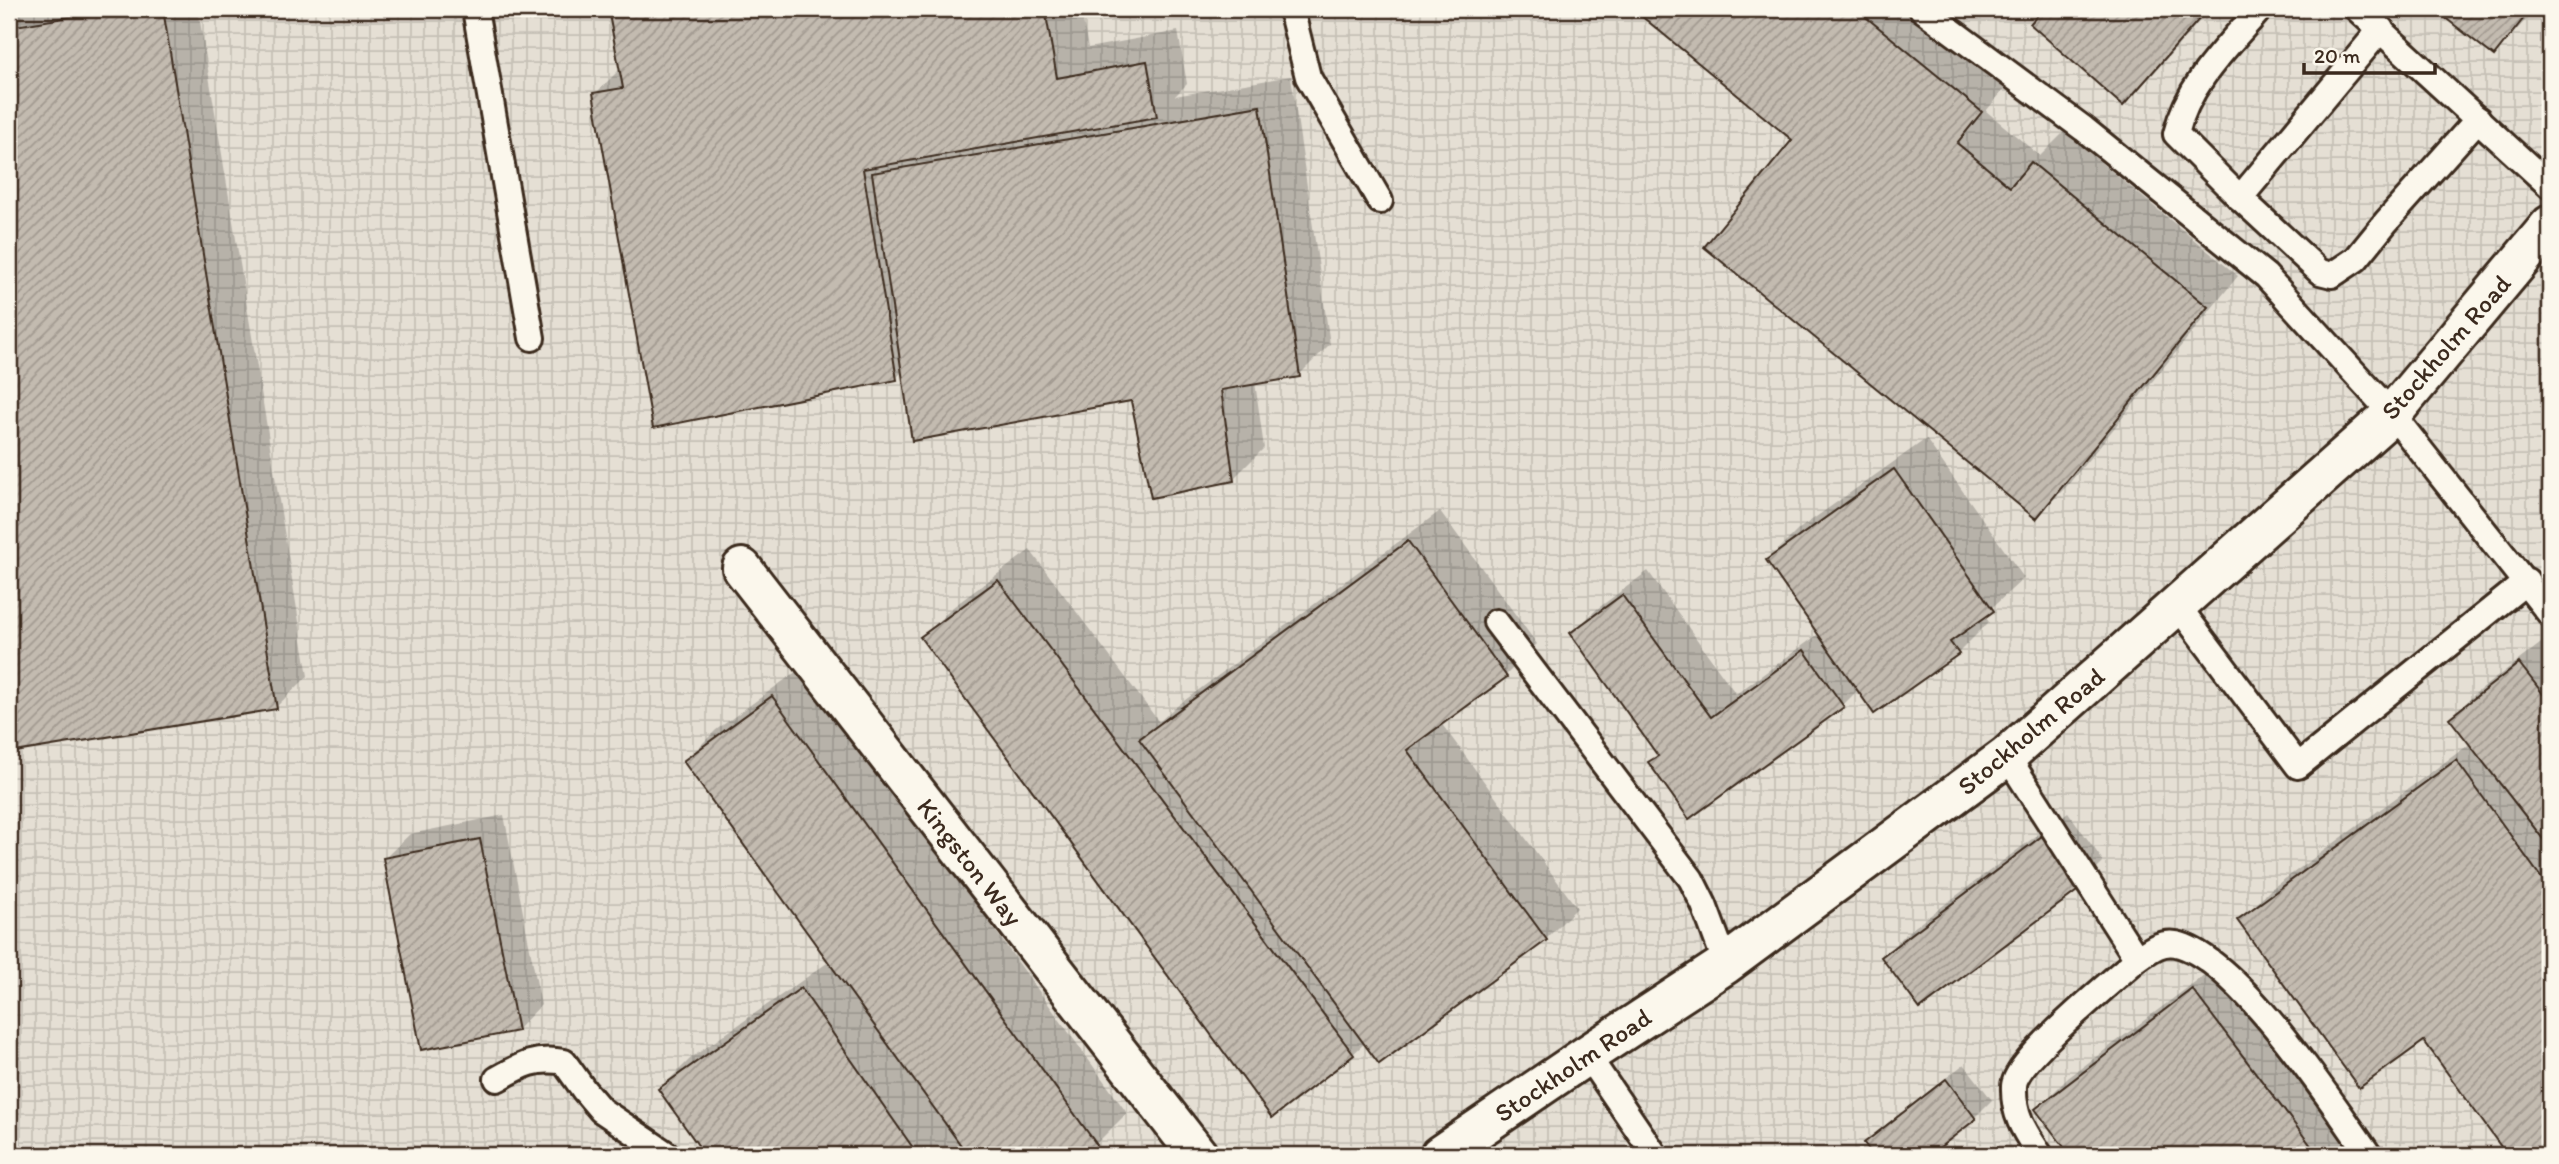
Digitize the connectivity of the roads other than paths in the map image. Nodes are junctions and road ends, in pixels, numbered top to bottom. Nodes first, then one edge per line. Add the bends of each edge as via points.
1 (475, 9) edge
2 (1291, 9) edge
3 (1922, 9) edge
4 (2260, 9) edge
5 (2357, 9) edge
6 (2381, 29) junction
7 (2478, 119) junction
8 (2550, 186) edge
9 (2240, 198) junction
10 (1380, 201) dead end
11 (2550, 225) edge
12 (531, 338) dead end
13 (2392, 414) junction
14 (742, 568) dead end
15 (2527, 581) junction
16 (2177, 605) junction
17 (2550, 614) edge
18 (1496, 622) dead end
19 (2007, 756) junction
20 (2137, 959) junction
21 (1726, 964) junction
22 (1587, 1055) junction
23 (497, 1079) dead end
24 (668, 1155) edge
25 (1198, 1155) edge
26 (1440, 1155) edge
27 (1655, 1155) edge
28 (2040, 1155) edge
29 (2369, 1155) edge

1 - 12 lane
2 - 10 lane via 1308,78
3 - 13 lane via 2084,129 2266,276
4 - 9 lane via 2205,72 2181,113 2176,134
5 - 6 lane
6 - 7 lane
6 - 9 lane
7 - 8 lane
7 - 9 lane via 2356,259 2332,275 2320,272
11 - 13 street, Stockholm Road
13 - 15 lane
13 - 16 street, Stockholm Road
14 - 25 street, Kingston Way
15 - 16 lane via 2298,766
15 - 17 lane
16 - 19 street, Stockholm Road
18 - 21 lane via 1690,879
19 - 20 lane
19 - 21 street, Stockholm Road
20 - 28 lane via 2030,1056 2014,1083 2018,1121
20 - 29 lane via 2158,945 2175,944 2202,954 2270,1020
21 - 22 street, Stockholm Road
22 - 26 street, Stockholm Road
22 - 27 lane
23 - 24 lane via 525,1063 564,1062 601,1110

